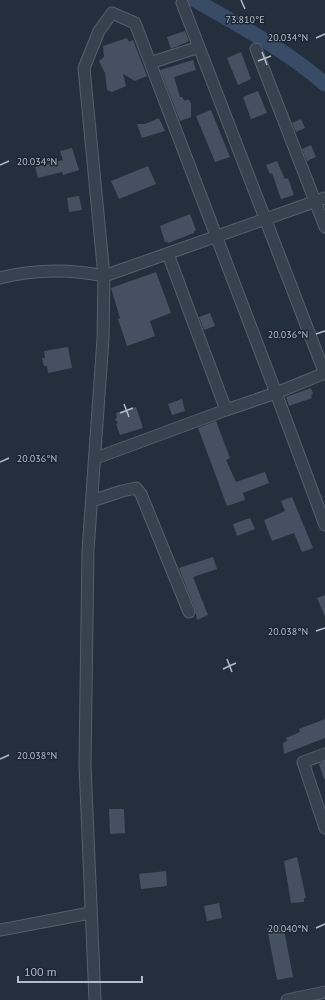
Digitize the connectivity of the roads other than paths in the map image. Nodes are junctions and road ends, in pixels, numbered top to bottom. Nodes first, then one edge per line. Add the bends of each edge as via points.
1 (182, 3) dead end
2 (199, 47) junction
3 (256, 49) dead end
4 (150, 63) junction
5 (320, 200) edge
6 (265, 220) junction
7 (325, 227) edge
8 (216, 238) junction
9 (168, 254) junction
10 (104, 276) junction
11 (0, 278) edge
12 (325, 374) edge
13 (276, 393) junction
14 (226, 410) junction
15 (96, 458) junction
16 (92, 501) junction
17 (325, 525) edge
18 (189, 612) dead end
19 (325, 754) edge
20 (325, 828) edge
21 (90, 913) junction
22 (0, 930) edge
23 (325, 992) edge
24 (95, 1000) edge
25 (287, 1000) edge

1 - 2 street
2 - 4 street
2 - 6 street
3 - 5 street
4 - 8 street
4 - 10 street via 135,22 112,13 99,32 84,68
5 - 6 street
5 - 7 street
6 - 8 street
6 - 12 street
8 - 9 street
8 - 13 street
9 - 10 street
9 - 14 street
10 - 11 street via 49,270
10 - 15 street
12 - 13 street
13 - 14 street
13 - 17 street
14 - 15 street
15 - 16 street
16 - 18 street via 136,488 141,494
16 - 21 street via 88,550 85,765
19 - 20 street via 303,762
21 - 22 street
21 - 24 street
23 - 25 street

